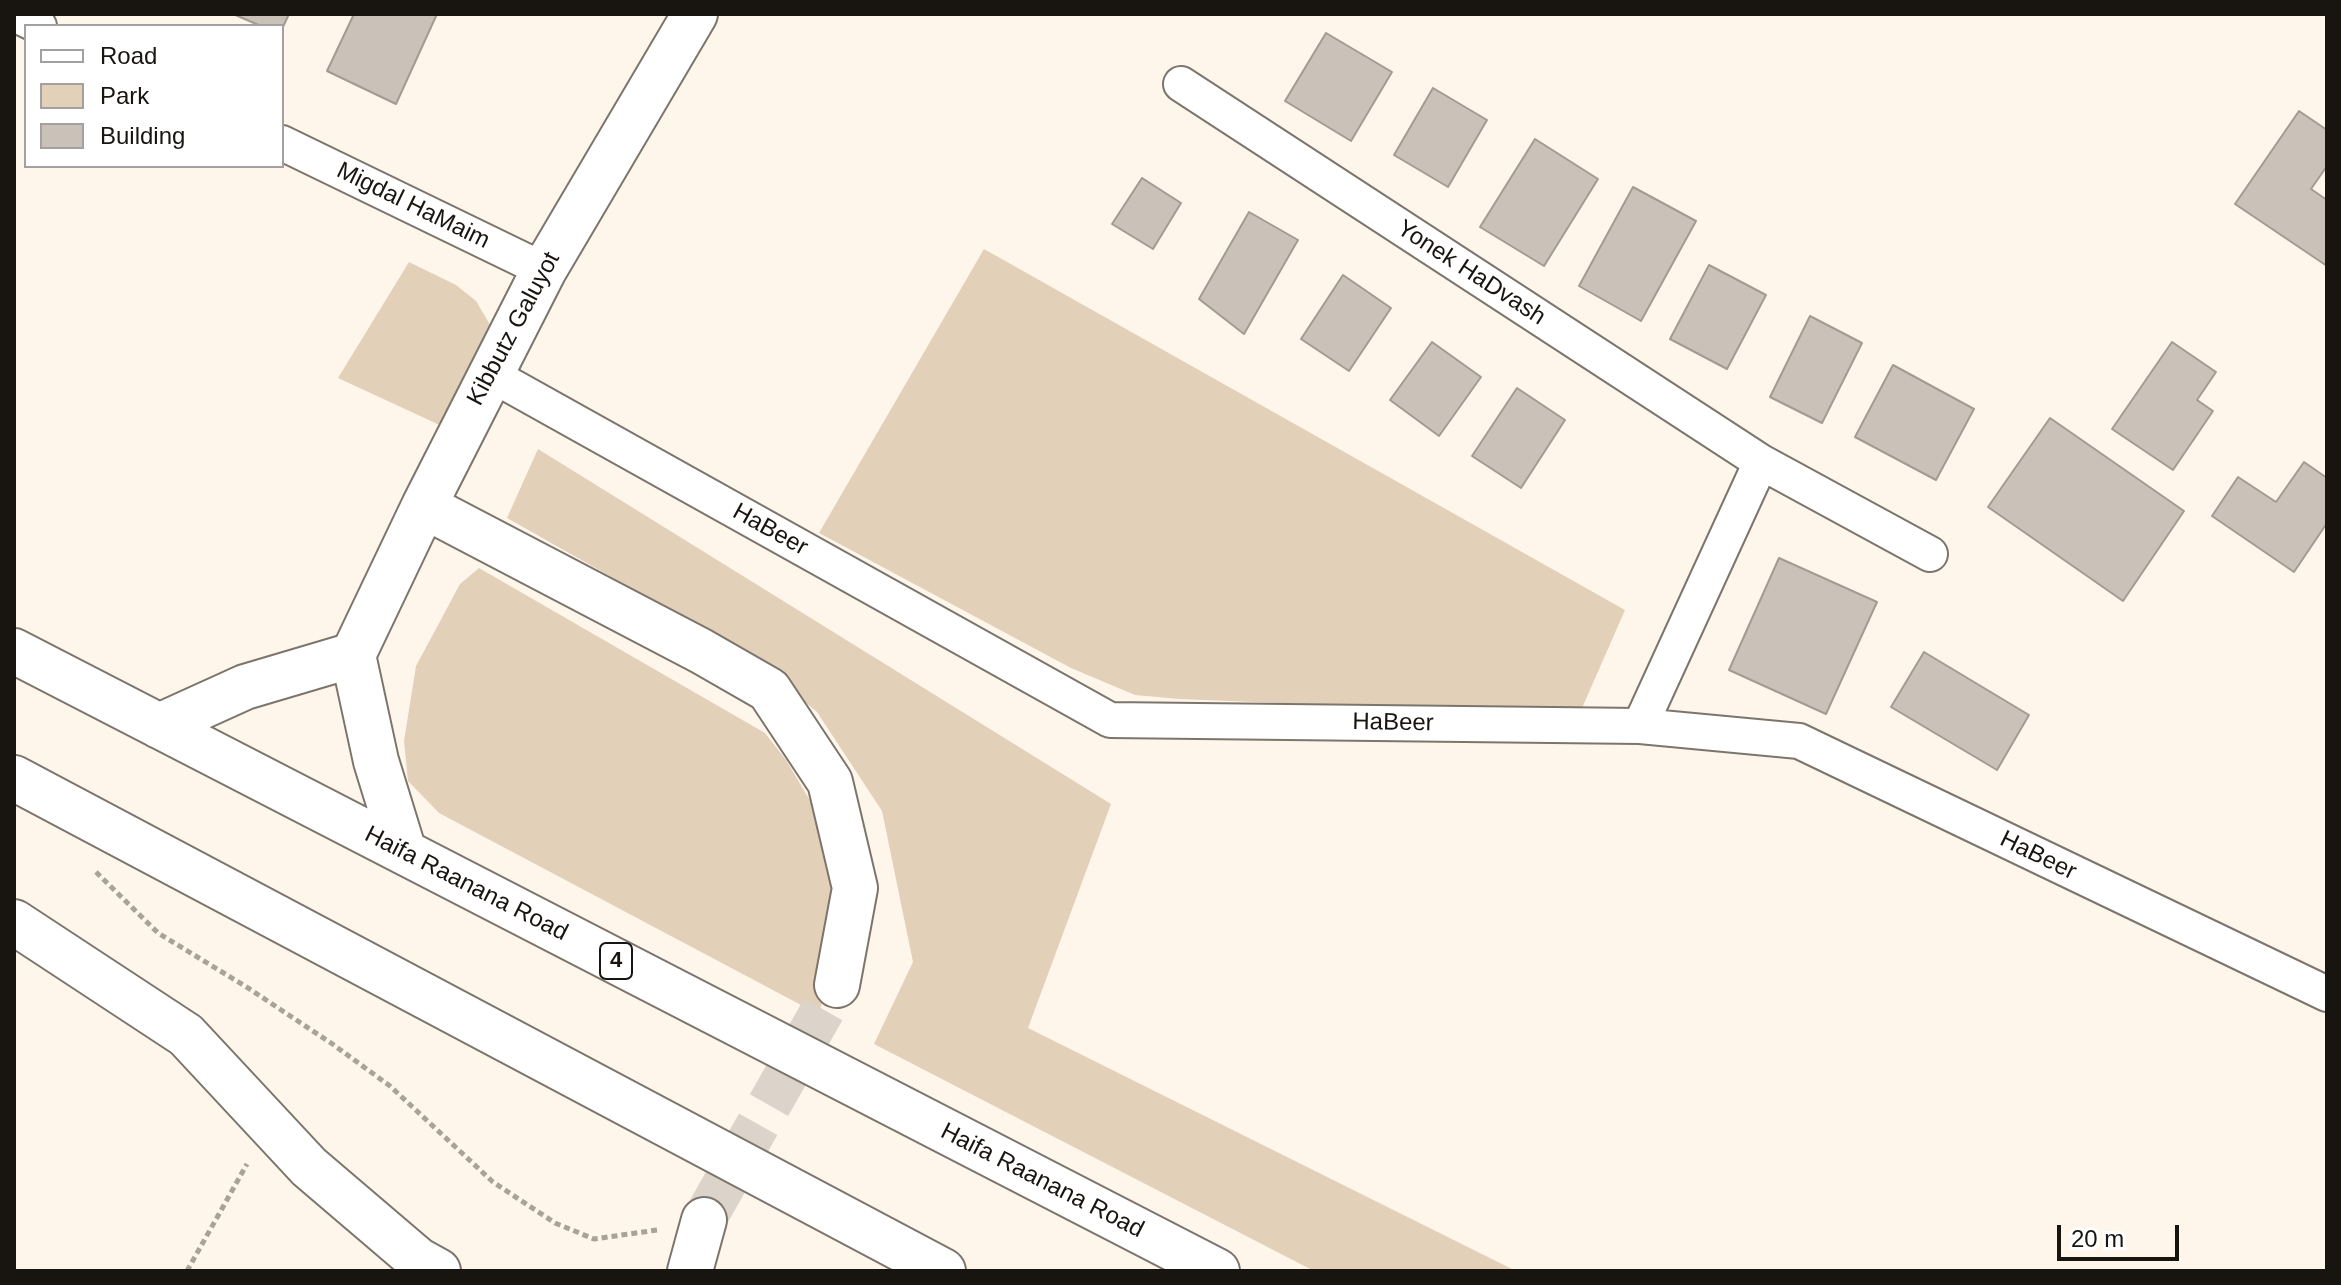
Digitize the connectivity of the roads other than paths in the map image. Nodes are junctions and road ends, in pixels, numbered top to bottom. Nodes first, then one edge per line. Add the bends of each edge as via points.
1 (14, 14) edge
2 (695, 14) edge
3 (35, 24) edge
4 (1181, 84) dead end
5 (284, 144) edge
6 (544, 270) junction
7 (490, 374) junction
8 (1761, 462) junction
9 (424, 506) junction
10 (1930, 554) dead end
11 (14, 651) edge
12 (353, 655) junction
13 (159, 726) junction
14 (1640, 726) junction
15 (14, 778) edge
16 (404, 852) junction
17 (14, 922) edge
18 (837, 985) tunnel mouth
19 (2327, 994) edge
20 (704, 1220) tunnel mouth
21 (438, 1271) edge
22 (690, 1271) edge
23 (943, 1271) edge
24 (1217, 1271) edge

1 - 3 street
2 - 6 main road, Kibbutz Galuyot
4 - 8 street, Yonek HaDvash
5 - 6 street, Migdal HaMaim
6 - 7 main road, Kibbutz Galuyot
7 - 9 main road, Kibbutz Galuyot
7 - 14 street, HaBeer via 1110,720
8 - 10 street, Yonek HaDvash
8 - 14 street
9 - 12 main road, Kibbutz Galuyot
9 - 18 main road via 769,690 830,782 855,888
11 - 13 main road, Haifa Raanana Road / 4
12 - 13 main road via 245,687
12 - 16 main road via 376,761
13 - 16 main road, Haifa Raanana Road / 4
14 - 19 street, HaBeer via 1799,741
15 - 23 main road
16 - 24 main road, Haifa Raanana Road / 4
17 - 21 main road via 186,1035 309,1167
20 - 22 main road

